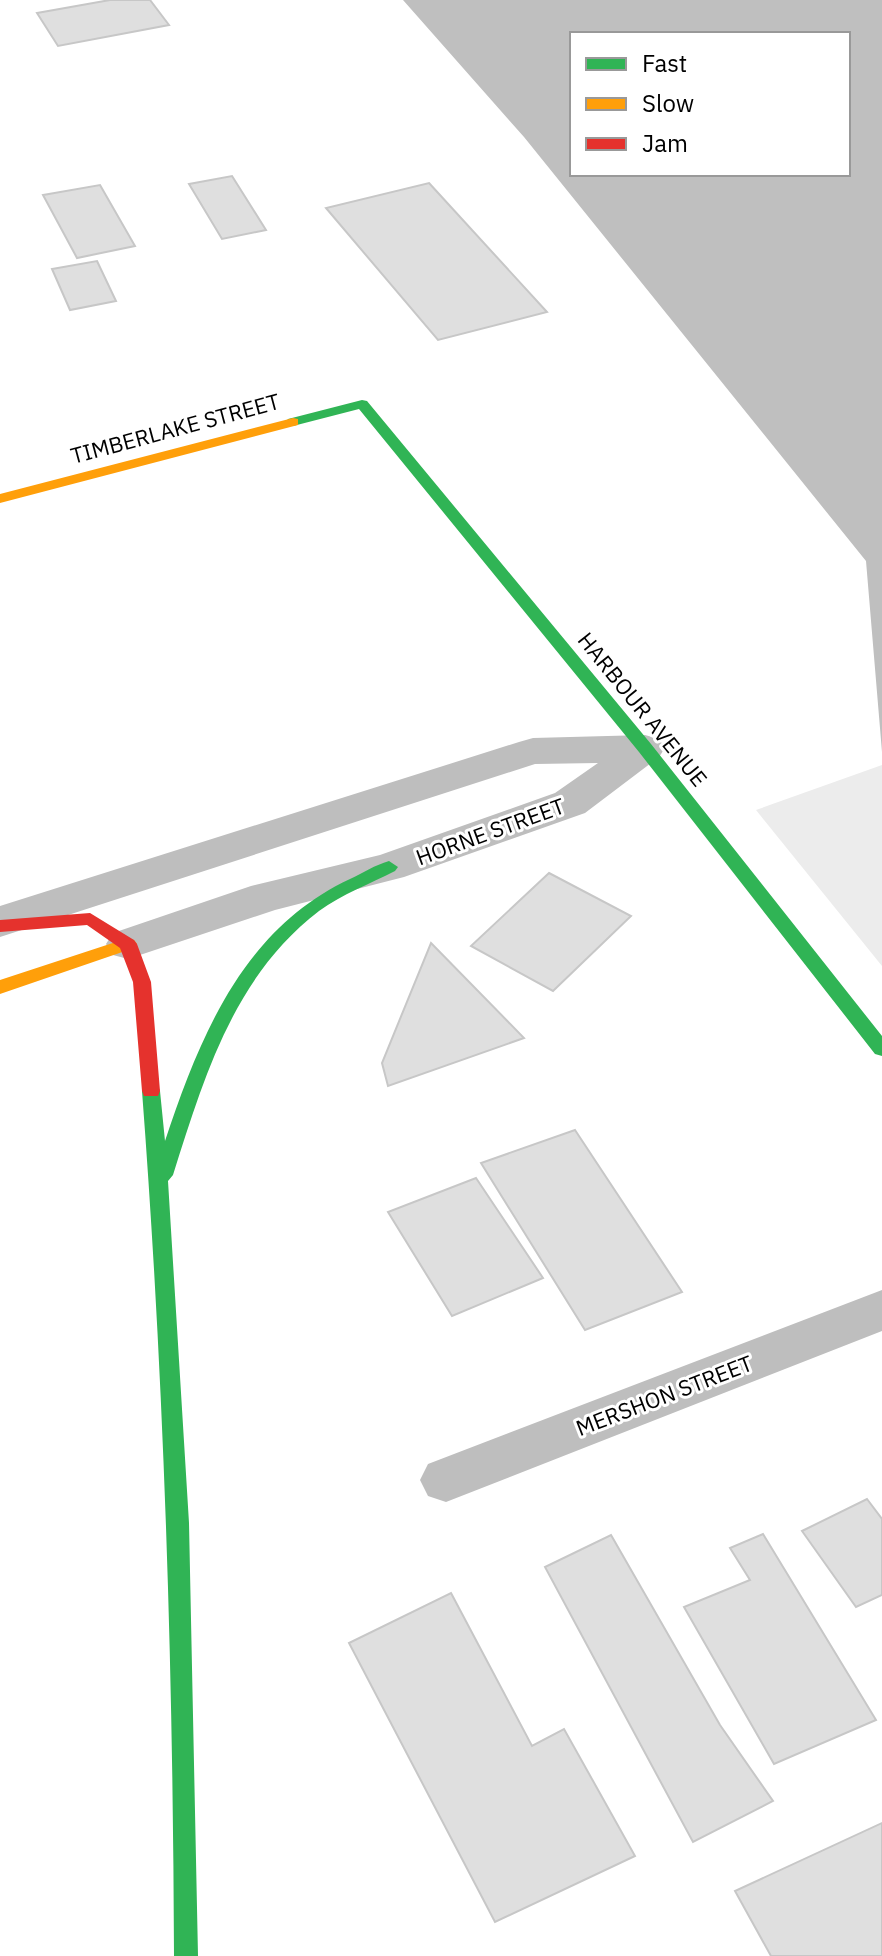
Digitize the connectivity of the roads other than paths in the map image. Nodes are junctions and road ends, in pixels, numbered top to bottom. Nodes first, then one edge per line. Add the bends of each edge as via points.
1 (362, 404) joint
2 (0, 499) edge
3 (645, 748) junction
4 (389, 867) junction
5 (0, 924) edge
6 (128, 944) junction
7 (0, 987) edge
8 (882, 1049) edge
9 (158, 1189) junction
10 (882, 1310) edge
11 (446, 1480) dead end
12 (186, 1956) edge

1 - 2 main road, TIMBERLAKE STREET
1 - 3 main road, HARBOUR AVENUE
3 - 4 street, HORNE STREET via 570,803
3 - 5 street via 533,751
3 - 8 main road, HARBOUR AVENUE
4 - 6 street, HORNE STREET via 266,897
4 - 9 main road via 312,907 258,955 215,1023
5 - 6 main road via 90,919
6 - 7 main road, HORNE STREET
6 - 9 main road via 142,982
9 - 12 main road via 168,1289 186,1723
10 - 11 street, MERSHON STREET

